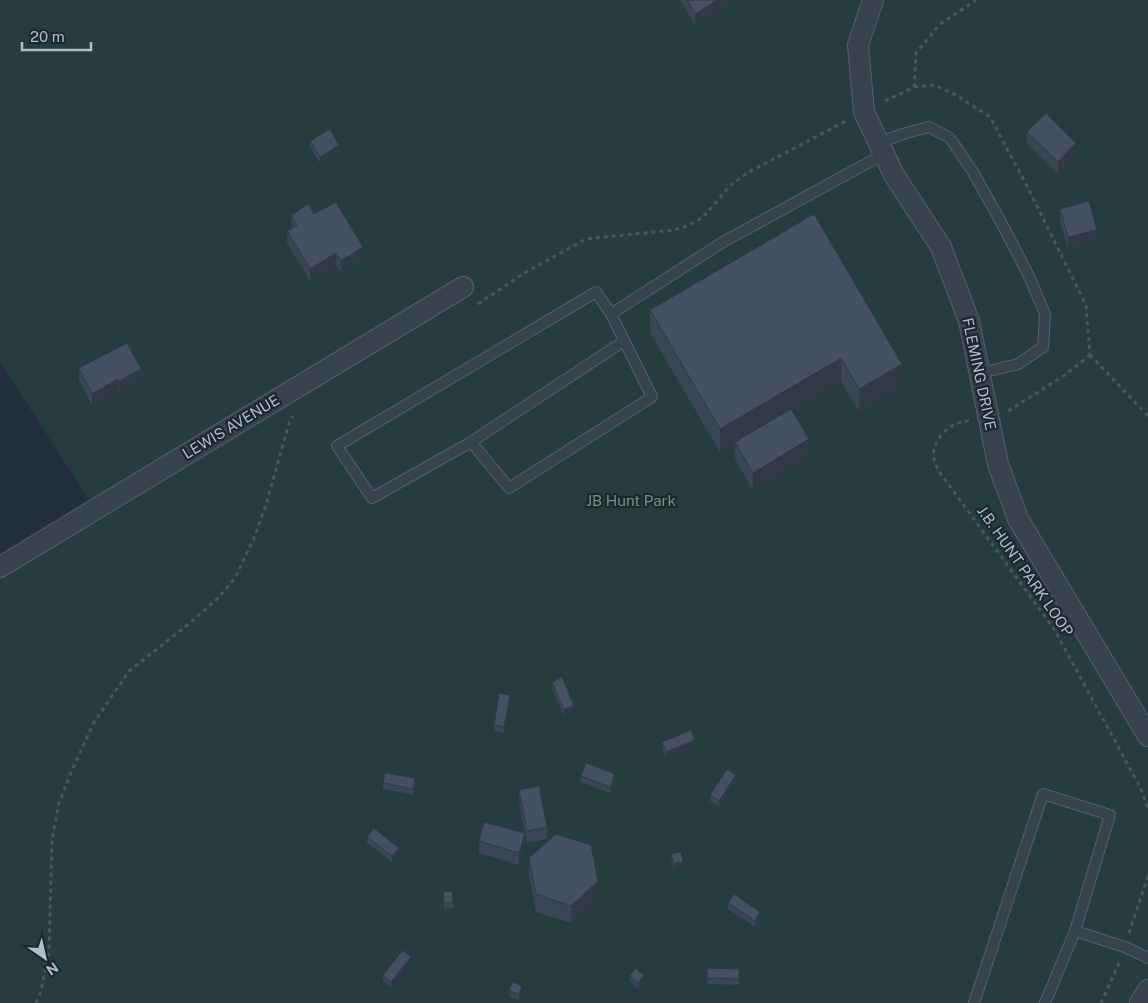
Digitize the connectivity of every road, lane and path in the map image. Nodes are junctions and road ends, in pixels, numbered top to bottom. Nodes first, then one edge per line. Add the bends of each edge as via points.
1 (873, 0) edge
2 (976, 0) edge
3 (914, 87) junction
4 (884, 102) dead end
5 (881, 149) junction
6 (462, 287) dead end
7 (611, 314) junction
8 (624, 341) junction
9 (1090, 355) junction
10 (980, 373) junction
11 (1000, 416) dead end
12 (1148, 416) edge
13 (973, 421) dead end
14 (471, 442) junction
15 (0, 567) edge
16 (1148, 736) edge
17 (1148, 809) edge
18 (1148, 876) edge
19 (1130, 929) dead end
20 (1075, 931) junction
21 (1148, 958) edge
22 (1120, 960) dead end
23 (1148, 990) edge
24 (974, 1003) edge
25 (1045, 1003) edge
26 (1101, 1003) edge
27 (1140, 1003) edge

1 - 5 street, FLEMING DRIVE via 858,45 864,112
2 - 3 path via 940,24 916,54
3 - 4 path
3 - 9 path via 934,85 990,116 1086,305
5 - 7 lane via 724,242
5 - 10 street, FLEMING DRIVE via 941,247 969,321
5 - 10 lane via 906,133 929,127 950,138 978,181 1028,274 1045,314 1043,347 1018,364
6 - 15 street, LEWIS AVENUE
7 - 8 lane
7 - 14 lane via 596,292 336,446 372,498
8 - 14 lane
8 - 14 lane via 652,397 509,488
9 - 11 path via 1065,375
9 - 12 path
10 - 16 street, FLEMING DRIVE via 998,464 1018,519
13 - 17 path, J.B. HUNT PARK LOOP via 962,420 941,434 934,447 933,458 938,470 1054,629 1140,787
18 - 19 path
20 - 21 lane
20 - 24 lane via 1110,816 1043,794
20 - 25 lane
22 - 26 path
23 - 27 street

